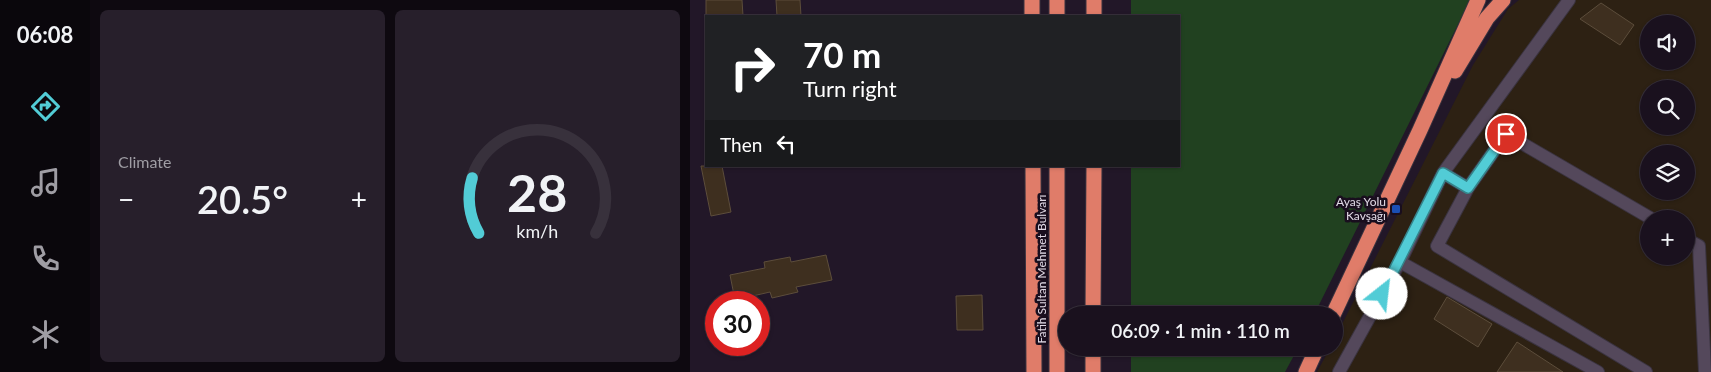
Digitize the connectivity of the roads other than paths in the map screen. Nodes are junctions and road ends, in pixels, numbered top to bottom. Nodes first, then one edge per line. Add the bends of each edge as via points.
1 (1032, 0) edge
2 (1057, 0) edge
3 (1094, 0) edge
4 (1478, 0) edge
5 (1503, 0) edge
6 (1569, 0) edge
7 (1032, 15) edge
8 (1057, 15) edge
9 (1094, 15) edge
10 (1420, 130) junction
11 (1033, 167) edge
12 (1057, 167) edge
13 (1094, 167) edge
14 (1443, 173) junction
15 (1468, 188) junction
16 (1640, 212) edge
17 (1695, 244) edge
18 (1400, 262) junction
19 (1093, 306) edge
20 (1337, 306) edge
21 (1093, 356) edge
22 (1313, 356) edge
23 (1034, 372) edge
24 (1057, 372) edge
25 (1093, 372) edge
26 (1306, 372) edge
27 (1339, 372) edge
28 (1598, 372) edge
29 (1646, 372) edge
30 (1704, 372) edge

1 - 7 highway
2 - 8 highway
3 - 9 highway
4 - 10 highway
5 - 10 highway via 1487,18
6 - 14 street
10 - 20 highway
11 - 23 highway
12 - 24 highway, Fatih Sultan Mehmet Bulvarı
13 - 19 highway
14 - 15 street
14 - 18 street
15 - 16 street via 1506,134
15 - 29 street via 1437,246
17 - 30 street via 1699,246
18 - 27 street
18 - 28 street
21 - 25 highway
22 - 26 highway

